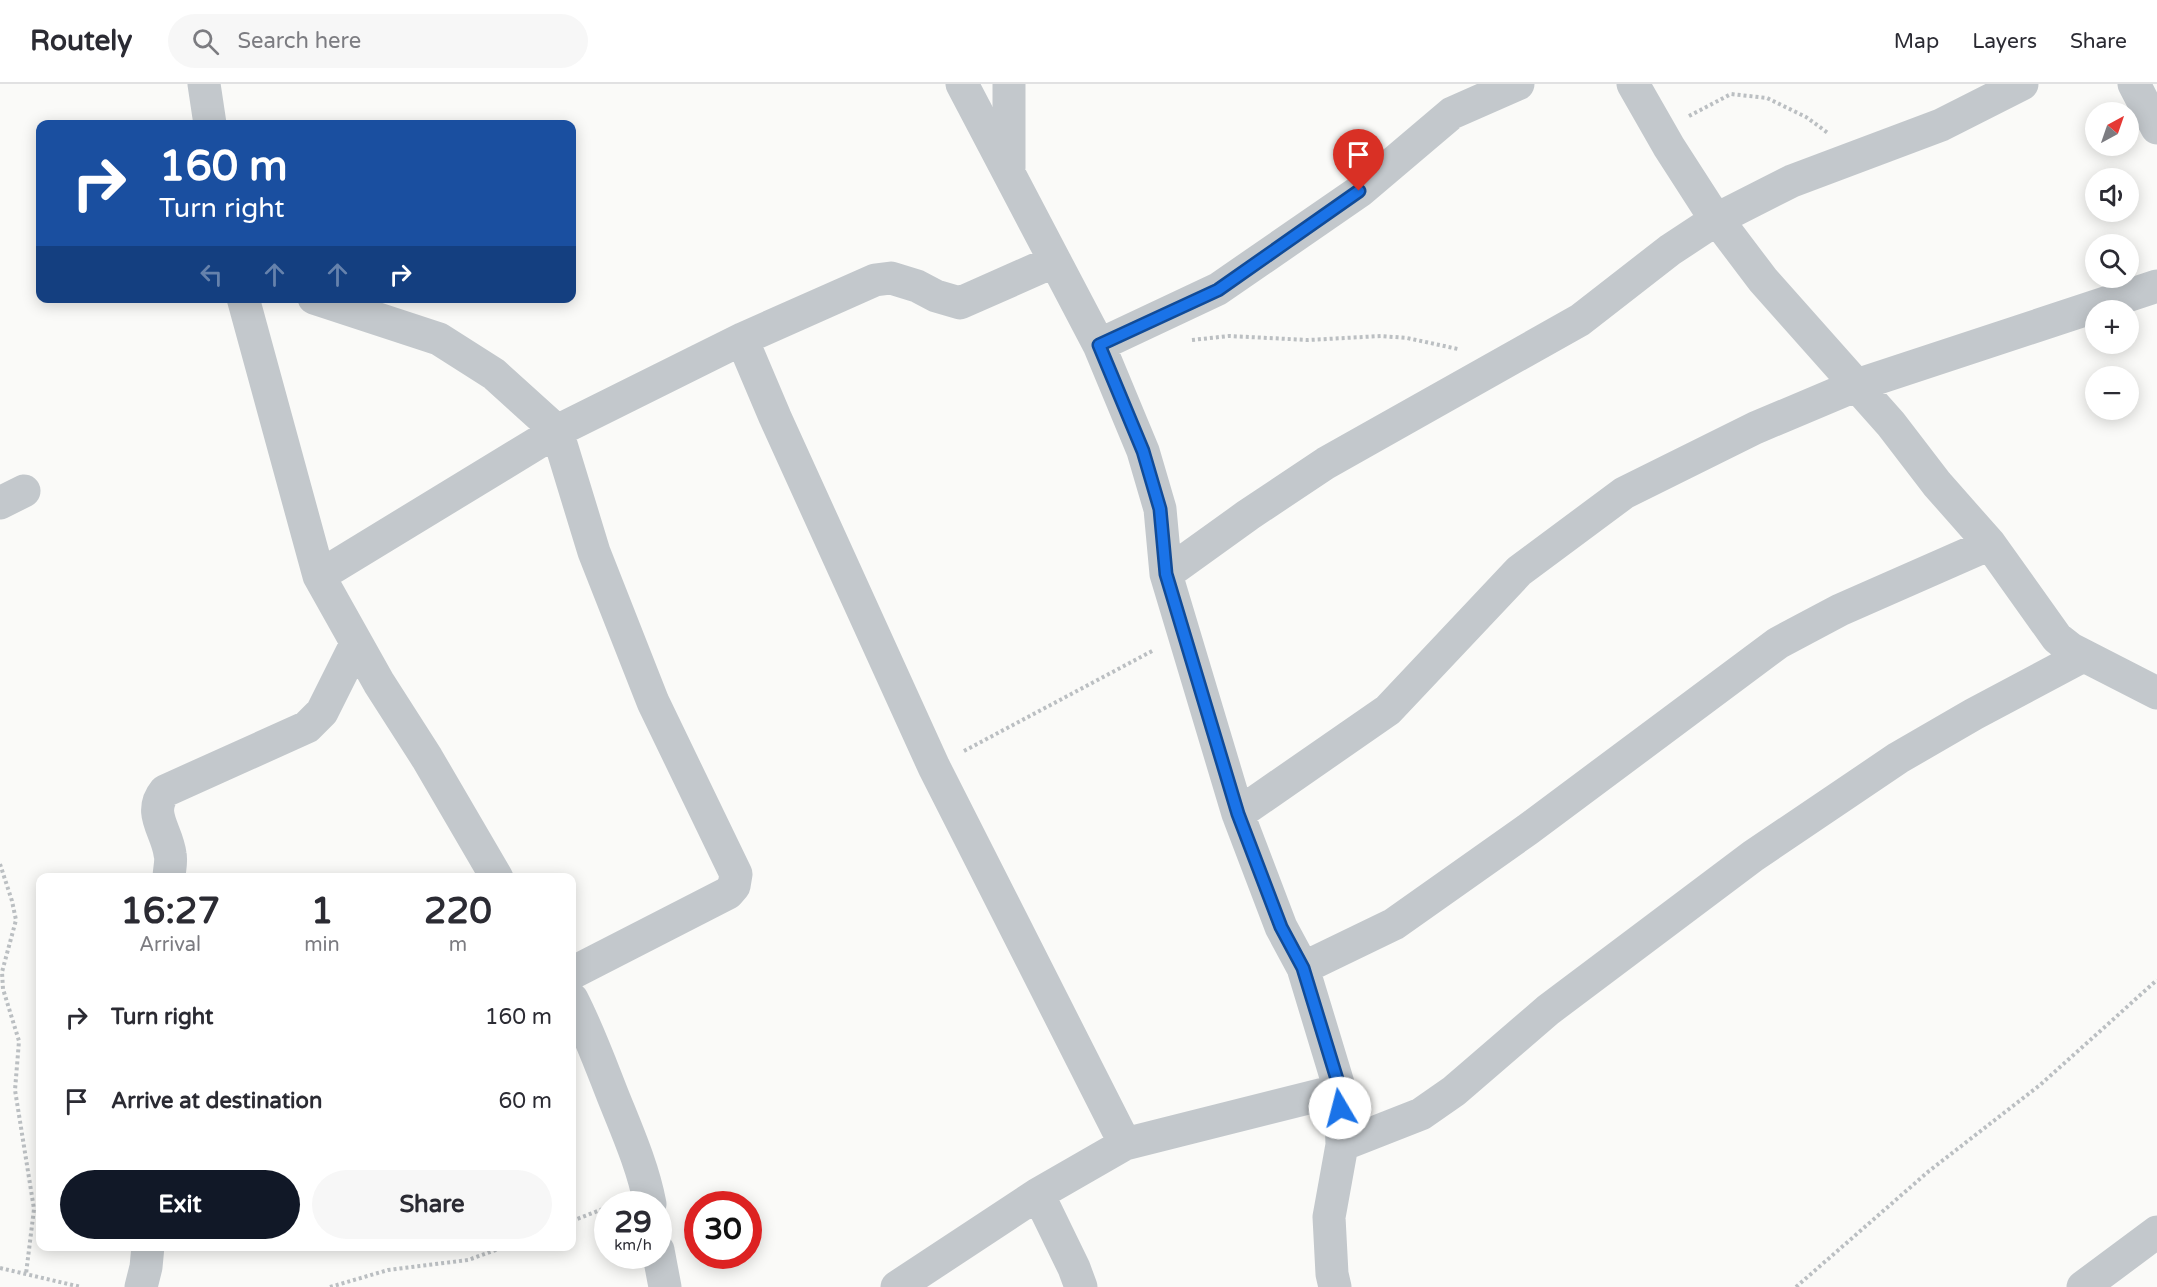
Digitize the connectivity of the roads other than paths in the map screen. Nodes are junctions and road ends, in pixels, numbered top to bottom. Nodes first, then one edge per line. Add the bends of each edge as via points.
1 (204, 84) edge
2 (962, 84) edge
3 (1010, 84) edge
4 (1518, 84) edge
5 (1633, 84) edge
6 (2022, 84) edge
7 (2134, 84) edge
8 (209, 120) edge
9 (2157, 128) edge
10 (1009, 173) junction
11 (1717, 219) junction
12 (1055, 261) junction
13 (2157, 286) edge
14 (244, 303) edge
15 (329, 303) edge
16 (742, 339) junction
17 (1099, 345) junction
18 (1857, 385) junction
19 (557, 431) junction
20 (1990, 544) junction
21 (1166, 574) junction
22 (319, 576) junction
23 (356, 644) junction
24 (2083, 656) junction
25 (2157, 693) edge
26 (1238, 814) junction
27 (169, 873) edge
28 (494, 873) edge
29 (1303, 968) junction
30 (576, 971) edge
31 (576, 1008) edge
32 (1340, 1089) junction
33 (1125, 1144) junction
34 (1342, 1145) junction
35 (647, 1191) edge
36 (1038, 1194) junction
37 (2157, 1232) edge
38 (148, 1251) edge
39 (662, 1269) edge
40 (141, 1287) edge
41 (665, 1287) edge
42 (897, 1287) edge
43 (1081, 1287) edge
44 (1335, 1287) edge
45 (2083, 1287) edge

1 - 8 street
2 - 10 street
3 - 10 street
4 - 17 street via 1452,113 1359,191 1218,290
5 - 11 street
6 - 11 street via 1941,125 1792,181
7 - 9 street
10 - 12 street
11 - 18 street via 1763,279
11 - 21 street via 1580,320 1326,463
12 - 16 street via 960,303 891,278 875,280
12 - 17 street
13 - 18 street
14 - 22 street
15 - 19 street via 439,339 494,374
16 - 19 street
16 - 33 street via 934,767
17 - 21 street via 1143,451 1160,509
18 - 20 street
18 - 26 street via 1755,428 1624,493 1519,572 1388,710
19 - 22 street
19 - 30 street via 594,552 653,702 736,874 728,893
20 - 24 street via 2057,638
20 - 29 street via 1840,610 1778,643 1537,824 1394,924
21 - 26 street
22 - 23 street
23 - 27 street via 322,712 307,728 165,791 158,799 156,807 171,855
23 - 28 street
24 - 25 street
24 - 34 street via 1898,758 1753,856 1548,1010 1454,1091 1421,1114
26 - 29 street via 1281,927
29 - 32 street
31 - 35 street
32 - 33 street
32 - 34 street
33 - 36 street
34 - 44 street via 1329,1217
36 - 42 street
36 - 43 street
37 - 45 street
38 - 40 street
39 - 41 street

